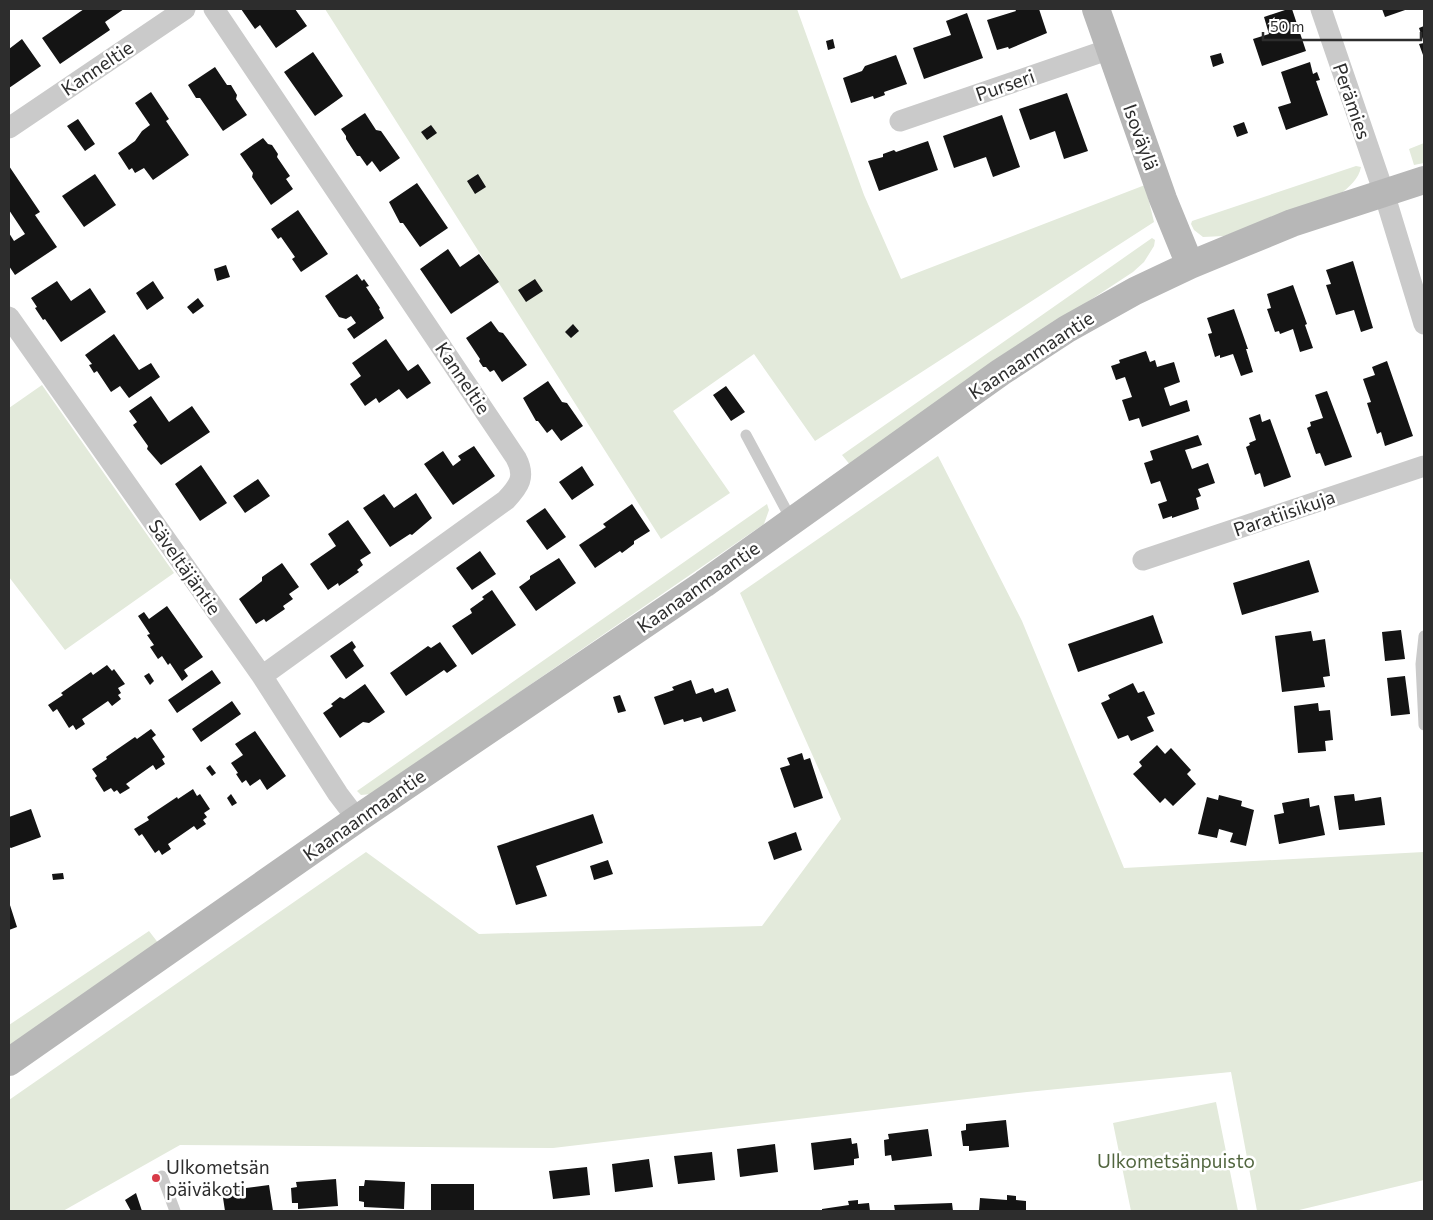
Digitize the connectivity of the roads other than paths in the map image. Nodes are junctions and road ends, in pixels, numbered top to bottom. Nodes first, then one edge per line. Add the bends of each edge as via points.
1 (185, 9) edge
2 (214, 9) edge
3 (1096, 9) edge
4 (1321, 9) edge
5 (1110, 49) junction
6 (900, 121) dead end
7 (9, 128) edge
8 (1424, 180) edge
9 (1384, 193) junction
10 (1190, 265) junction
11 (9, 317) edge
12 (1424, 324) edge
13 (746, 435) dead end
14 (1424, 466) edge
15 (792, 521) junction
16 (1143, 560) dead end
17 (1424, 636) edge
18 (262, 676) junction
19 (1424, 725) edge
20 (356, 819) junction
21 (9, 1062) edge
22 (162, 1176) dead end
23 (175, 1211) edge

1 - 7 street, Kanneltie
2 - 18 street, Kanneltie via 521,468 517,488 506,500
3 - 5 street, Isoväylä
4 - 9 street, Perämies
5 - 6 street, Purseri
5 - 10 street, Isoväylä
8 - 9 street, Kaanaanmaantie
9 - 10 street, Kaanaanmaantie via 1292,223
9 - 12 street, Perämies
10 - 15 street, Kaanaanmaantie via 1067,328
11 - 18 street, Säveltäjäntie
13 - 15 lane
14 - 16 street, Paratiisikuja
15 - 20 street, Kaanaanmaantie
17 - 19 lane via 1421,664
18 - 20 street, Säveltäjäntie
20 - 21 street, Kaanaanmaantie
22 - 23 lane

